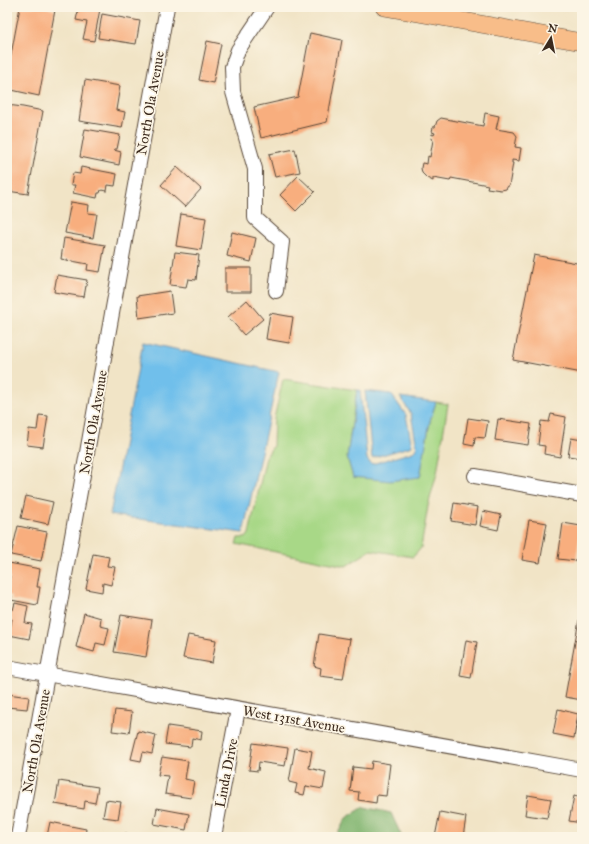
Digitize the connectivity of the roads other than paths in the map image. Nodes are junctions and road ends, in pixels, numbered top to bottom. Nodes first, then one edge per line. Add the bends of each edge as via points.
1 (167, 7) edge
2 (267, 7) edge
3 (384, 7) edge
4 (582, 42) edge
5 (276, 291) dead end
6 (475, 476) dead end
7 (582, 495) edge
8 (7, 667) edge
9 (48, 674) junction
10 (238, 709) junction
11 (582, 770) edge
12 (15, 836) edge
13 (214, 837) edge

1 - 9 street, North Ola Avenue
2 - 5 street via 238,50 232,67 233,92 255,169 255,218 282,242
3 - 4 main road
6 - 7 street
8 - 9 street, West 131st Avenue
9 - 10 street, West 131st Avenue
9 - 12 street, North Ola Avenue
10 - 11 street, West 131st Avenue
10 - 13 street, Linda Drive

